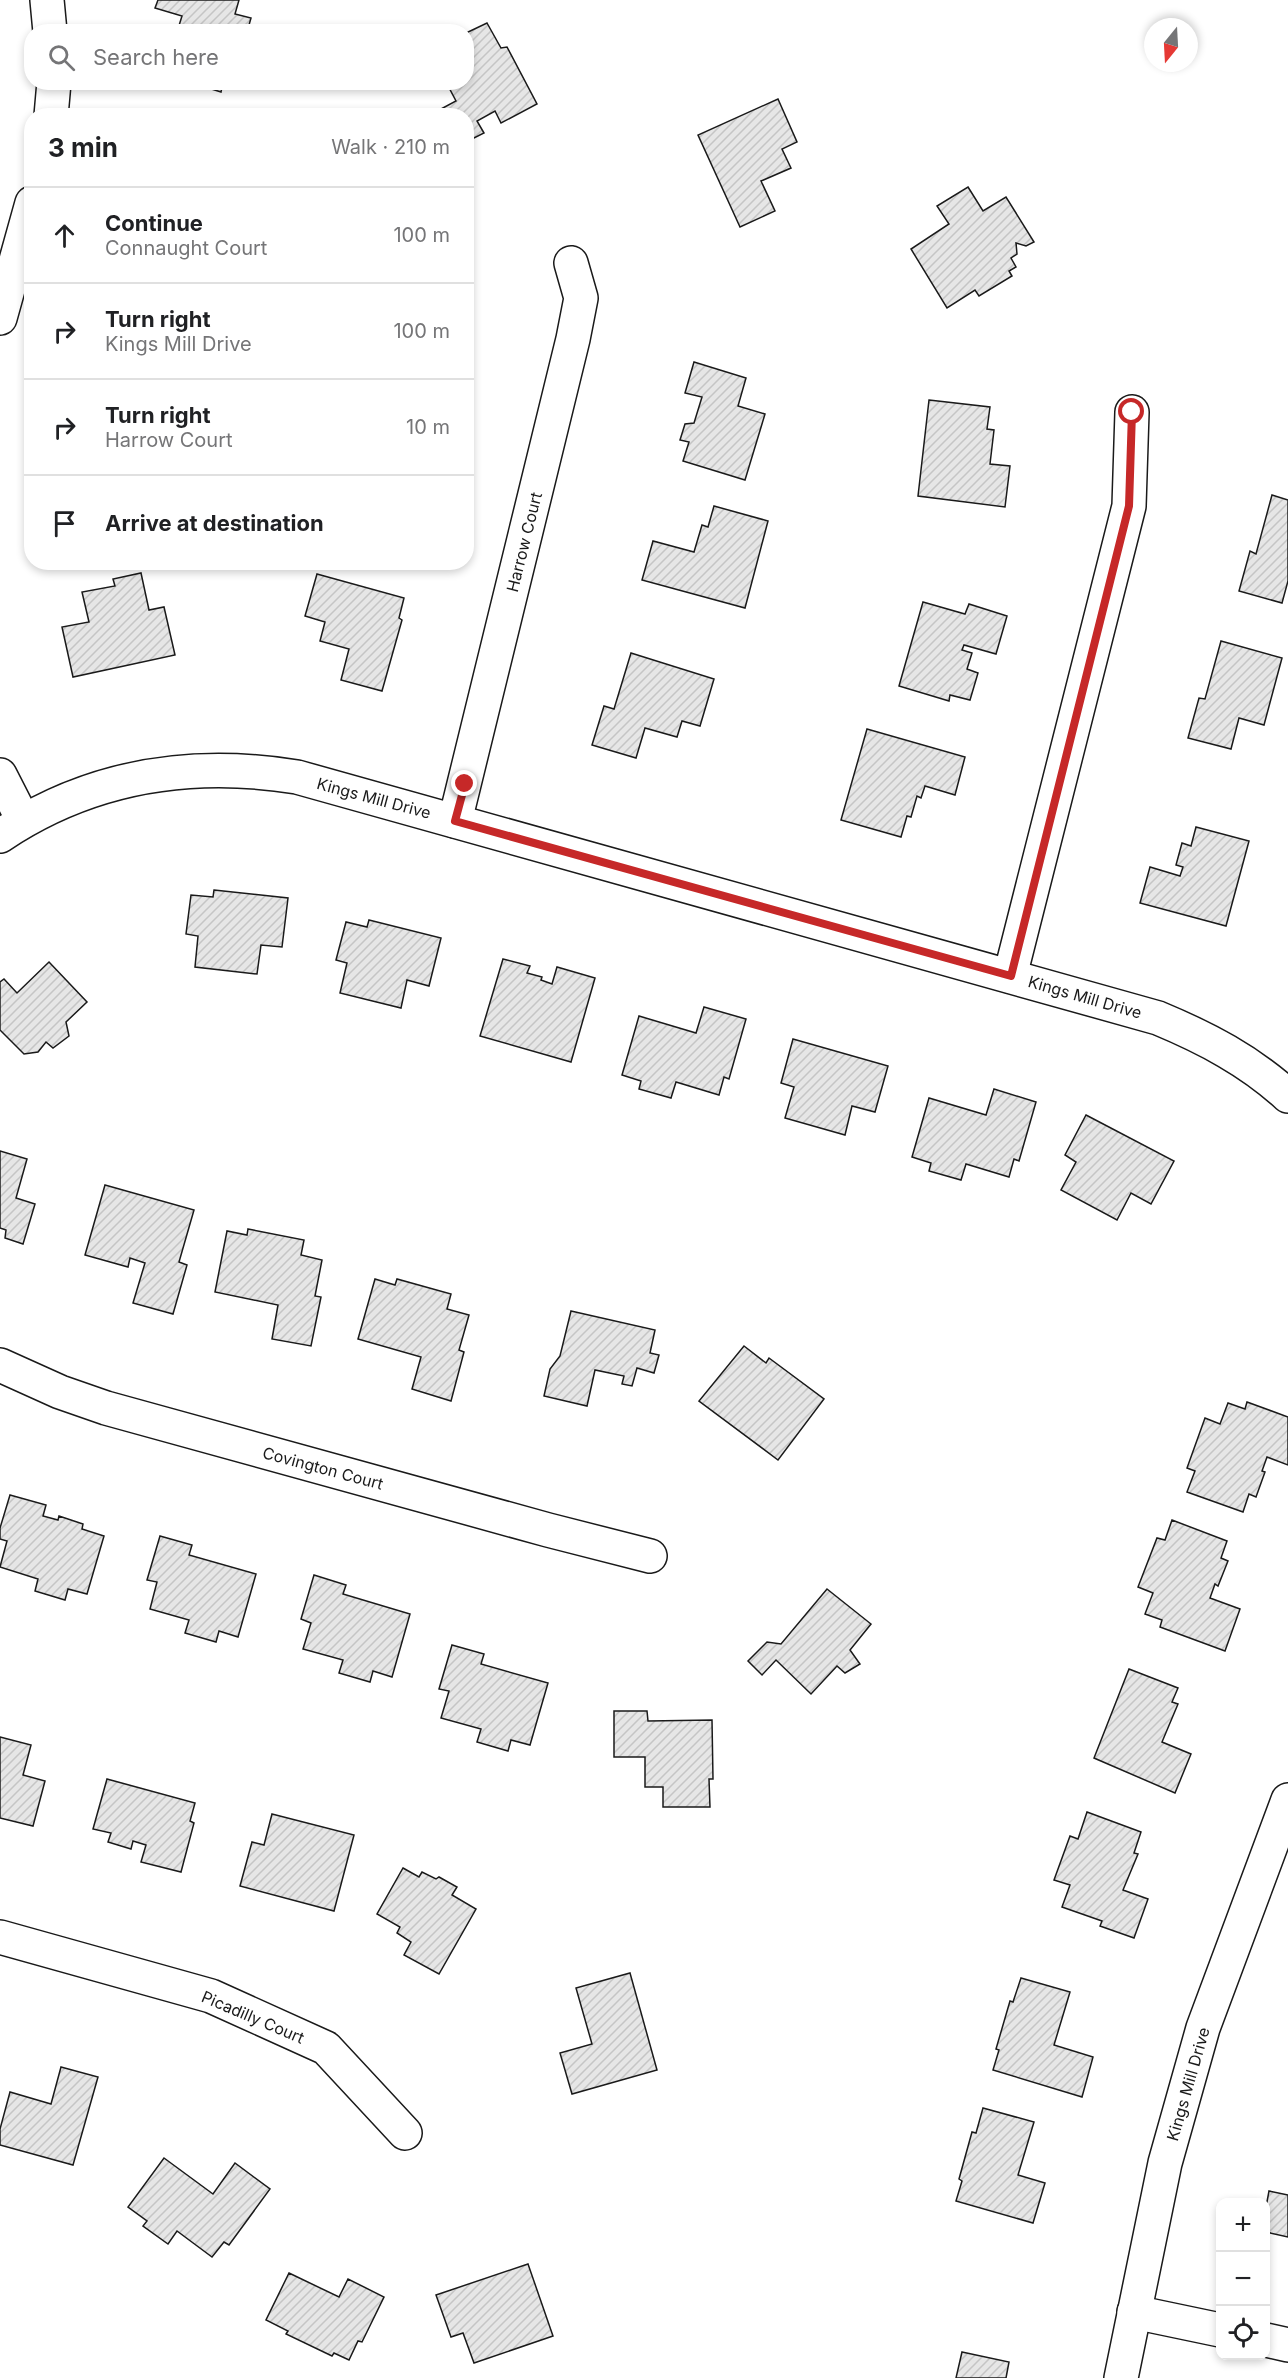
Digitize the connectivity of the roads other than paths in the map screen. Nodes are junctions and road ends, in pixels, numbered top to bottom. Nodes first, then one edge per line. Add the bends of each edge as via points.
1 (47, 0) edge
2 (49, 24) edge
3 (53, 90) edge
4 (52, 108) edge
5 (24, 231) edge
6 (571, 263) dead end
7 (0, 318) edge
8 (1132, 412) dead end
9 (0, 775) edge
10 (455, 821) junction
11 (12, 828) edge
12 (1011, 976) junction
13 (1288, 1096) edge
14 (0, 1365) edge
15 (650, 1556) dead end
16 (1288, 1800) edge
17 (0, 1937) edge
18 (405, 2133) dead end
19 (1134, 2312) junction
20 (1216, 2329) edge
21 (1270, 2341) edge
22 (1288, 2345) edge
23 (1121, 2378) edge

1 - 2 street
3 - 4 street
5 - 7 street
6 - 10 street, Harrow Court via 581,298 573,339
8 - 12 street via 1129,506
9 - 11 street
10 - 11 street, Kings Mill Drive via 297,777 219,769 166,772 115,782 65,800
10 - 12 street, Kings Mill Drive
12 - 13 street, Kings Mill Drive via 1158,1018 1195,1033 1229,1052
14 - 15 street, Covington Court via 106,1408
16 - 19 street, Kings Mill Drive via 1203,2028 1165,2163
17 - 18 street, Picadilly Court via 211,1996 326,2048
19 - 20 street
19 - 23 street, Kings Mill Drive
21 - 22 street

